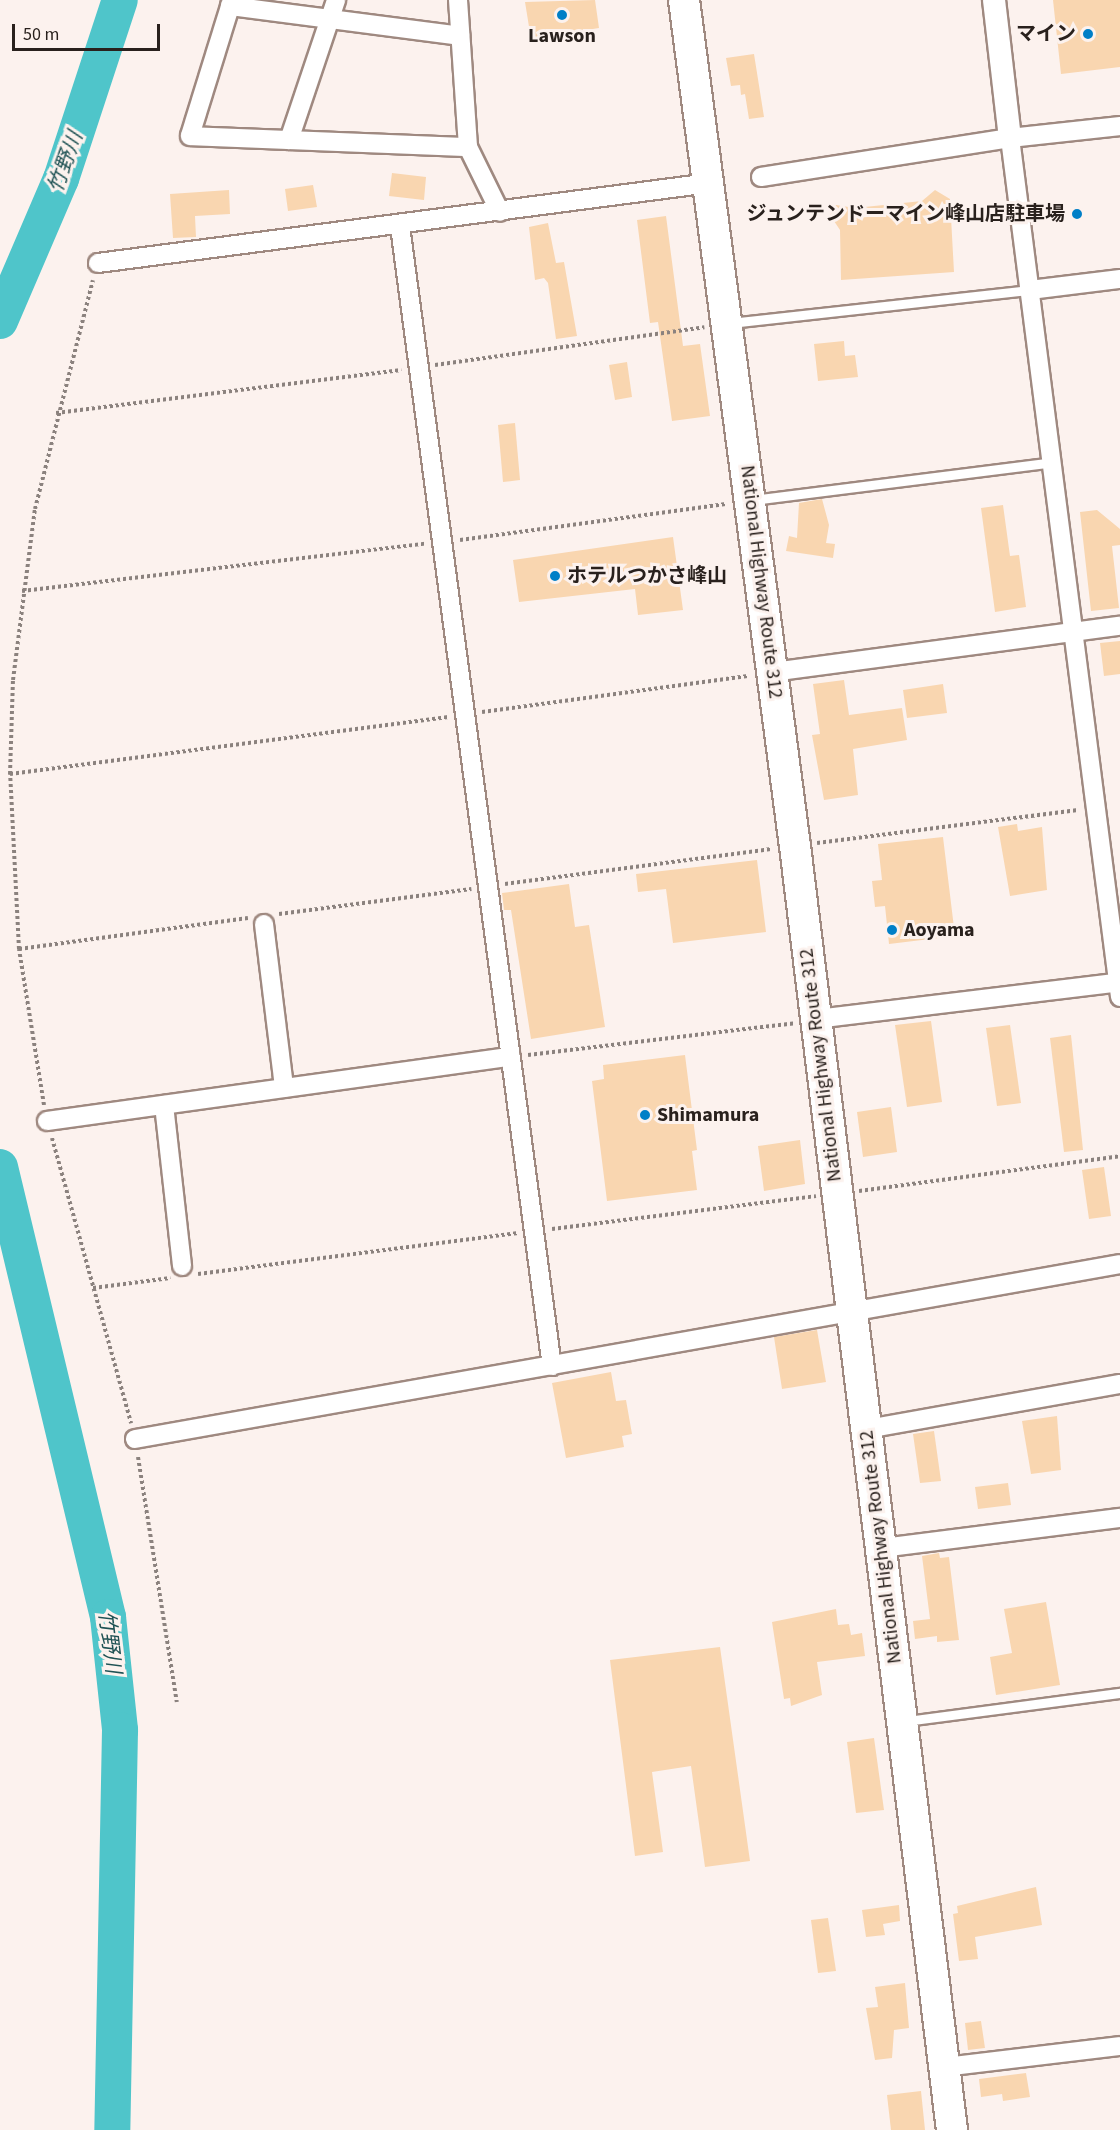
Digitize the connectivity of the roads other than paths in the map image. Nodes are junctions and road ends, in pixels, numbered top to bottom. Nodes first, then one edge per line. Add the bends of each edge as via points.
1 (336, 0) edge
2 (458, 0) edge
3 (684, 0) edge
4 (994, 0) edge
5 (231, 3) edge
6 (329, 20) junction
7 (460, 36) junction
8 (1120, 126) edge
9 (1010, 138) junction
10 (289, 140) junction
11 (468, 147) junction
12 (761, 177) dead end
13 (710, 183) junction
14 (500, 212) junction
15 (400, 226) junction
16 (98, 262) road end
17 (1120, 279) edge
18 (1030, 290) junction
19 (728, 324) junction
20 (1052, 462) junction
21 (750, 500) junction
22 (1120, 626) edge
23 (1073, 633) junction
24 (772, 672) junction
25 (261, 919) road end
26 (1119, 987) edge
27 (816, 1019) junction
28 (511, 1057) junction
29 (284, 1088) junction
30 (164, 1105) junction
31 (47, 1121) road end
32 (1120, 1264) edge
33 (181, 1273) road end
34 (848, 1313) junction
35 (552, 1366) junction
36 (1120, 1384) edge
37 (867, 1429) junction
38 (135, 1439) road end
39 (1120, 1518) edge
40 (882, 1548) junction
41 (1120, 1693) edge
42 (900, 1722) junction
43 (1120, 2046) edge
44 (944, 2067) junction
45 (952, 2130) edge

1 - 6 street
2 - 7 street
3 - 13 highway, National Highway Route 312
4 - 9 street
5 - 6 street
5 - 10 street via 190,136
6 - 7 street
6 - 10 street
7 - 11 street
8 - 9 street
9 - 12 street
9 - 18 street
10 - 11 street
11 - 14 street
13 - 14 street
13 - 19 highway, National Highway Route 312
14 - 15 street
15 - 16 street
15 - 28 street
17 - 18 street
18 - 19 lane
18 - 20 street
19 - 21 highway, National Highway Route 312
20 - 21 lane
20 - 23 street
21 - 24 highway, National Highway Route 312
22 - 23 street
23 - 24 street
23 - 26 street
24 - 27 highway, National Highway Route 312
25 - 29 street
26 - 27 street
27 - 34 highway, National Highway Route 312
28 - 29 street
28 - 35 street
29 - 30 street
30 - 31 street
30 - 33 street
32 - 34 street
34 - 35 street
34 - 37 highway, National Highway Route 312
35 - 38 street
36 - 37 street
37 - 40 highway, National Highway Route 312
39 - 40 street
40 - 42 highway, National Highway Route 312
41 - 42 lane
42 - 44 highway, National Highway Route 312
43 - 44 street
44 - 45 highway, National Highway Route 312

